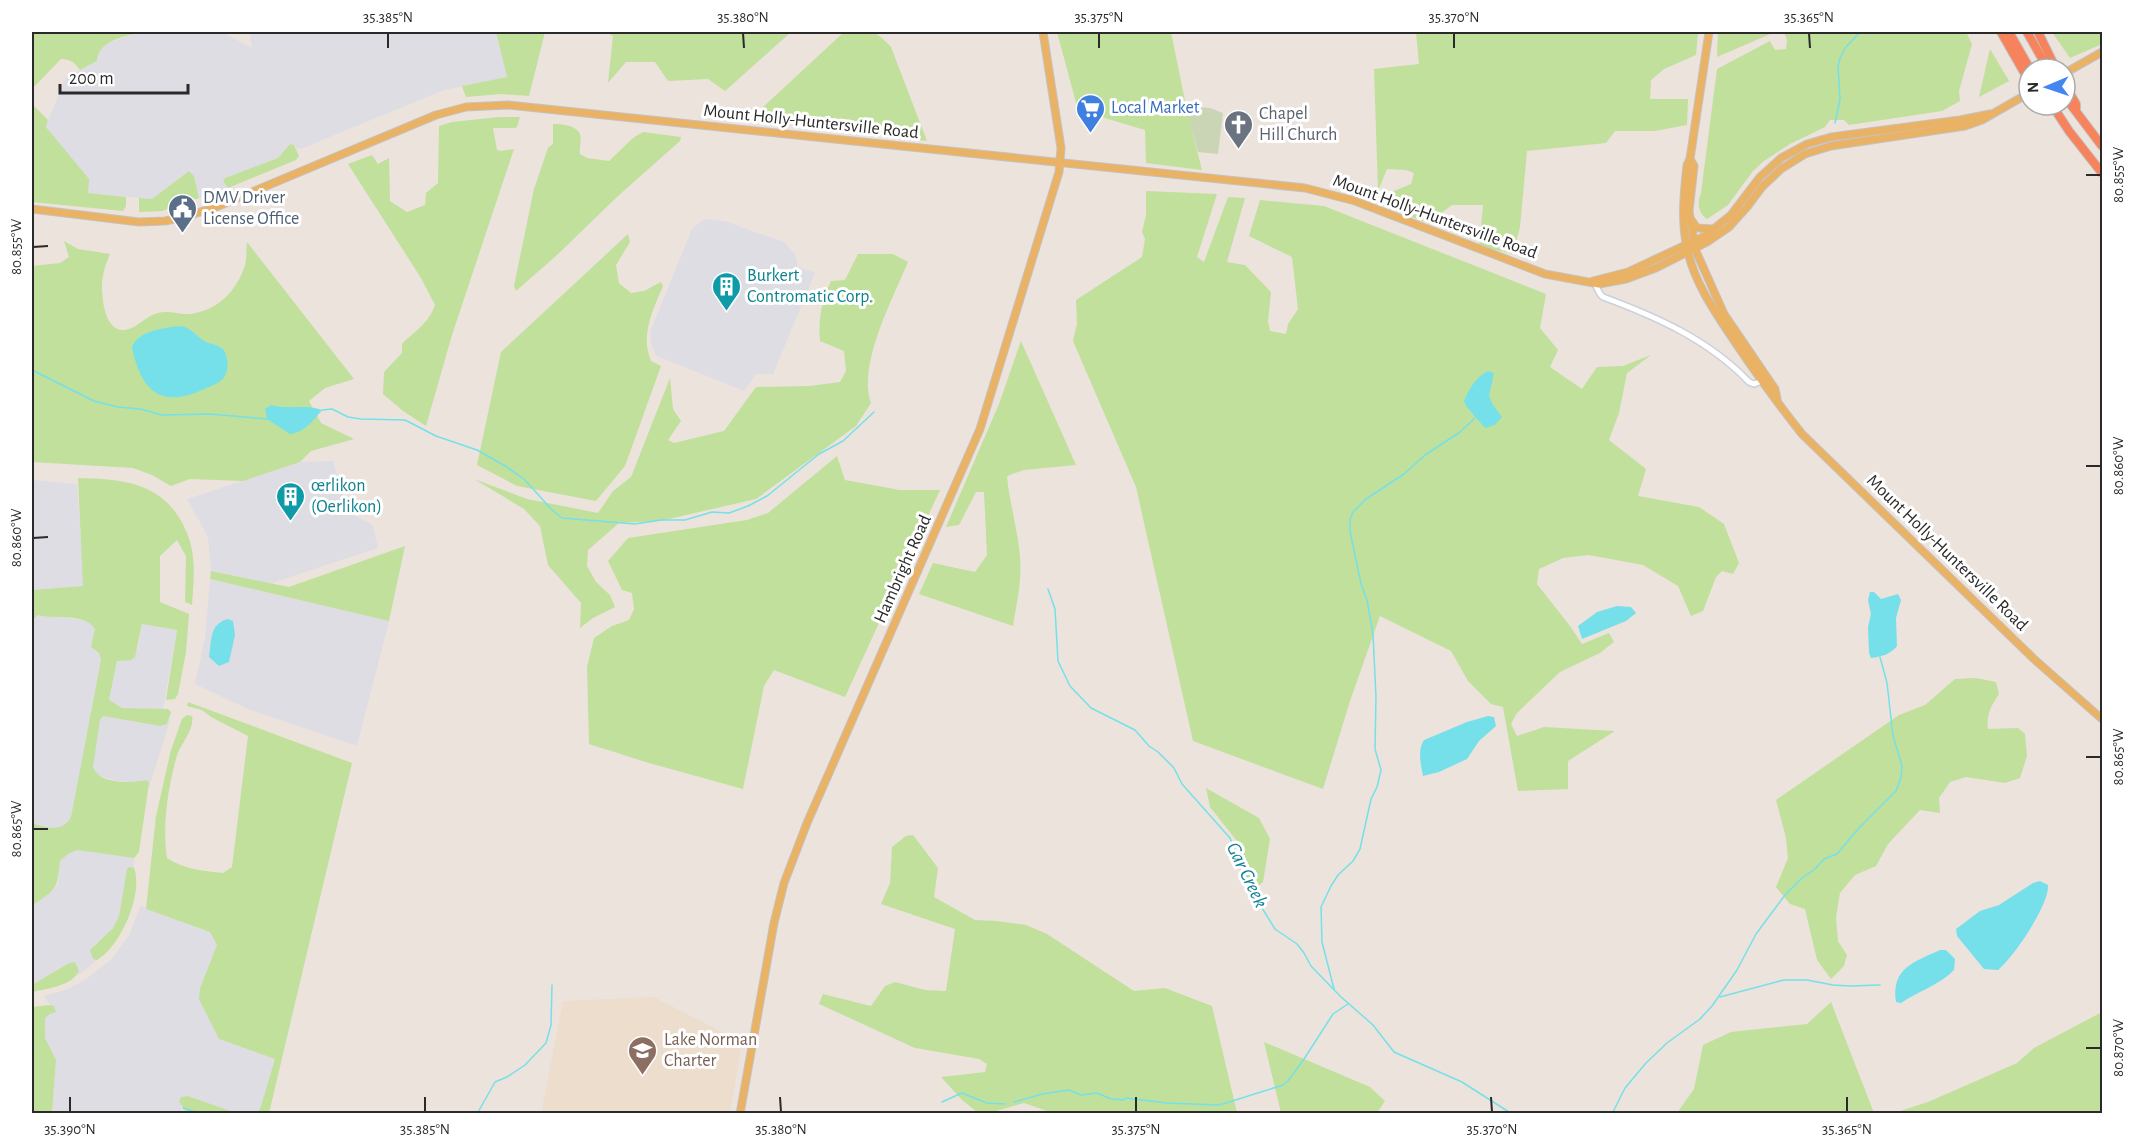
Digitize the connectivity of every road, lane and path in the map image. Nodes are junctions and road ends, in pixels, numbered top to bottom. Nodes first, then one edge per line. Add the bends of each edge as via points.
1 (1043, 32) edge
2 (1709, 32) edge
3 (2001, 32) edge
4 (2009, 32) edge
5 (2027, 32) edge
6 (2038, 32) edge
7 (2103, 52) edge
8 (2023, 57) edge
9 (2041, 57) edge
10 (2050, 57) edge
11 (2099, 58) edge
12 (2017, 60) edge
13 (2077, 68) edge
14 (2017, 99) edge
15 (2077, 113) edge
16 (1990, 114) junction
17 (2057, 117) edge
18 (2060, 117) edge
19 (2069, 131) junction
20 (2103, 146) edge
21 (1690, 159) junction
22 (1062, 163) junction
23 (2103, 173) edge
24 (32, 209) edge
25 (1689, 211) junction
26 (1716, 228) junction
27 (1690, 247) junction
28 (1593, 281) junction
29 (1762, 381) junction
30 (1778, 402) junction
31 (2103, 719) edge
32 (740, 1113) edge

1 - 22 main road, Hambright Road
2 - 21 main road
3 - 12 highway
4 - 8 highway
5 - 9 highway
6 - 10 highway
7 - 11 main road
11 - 13 main road
14 - 16 main road
15 - 20 highway
16 - 26 main road via 1807,144 1781,158 1760,177
16 - 27 main road via 1965,126 1831,146 1805,154 1769,179 1729,227
17 - 19 highway
18 - 19 highway
19 - 23 highway
21 - 25 main road via 1694,166
21 - 27 main road via 1684,203
22 - 24 main road, Mount Holly-Huntersville Road via 490,105 436,115 216,207 175,219 125,221
22 - 28 main road, Mount Holly-Huntersville Road via 1321,191 1545,274
22 - 32 main road, Hambright Road via 980,429 784,883
25 - 26 main road via 1697,228
25 - 27 main road
26 - 27 main road
27 - 28 main road, Mount Holly-Huntersville Road via 1628,272
27 - 29 main road, Mount Holly-Huntersville Road via 1694,271 1712,307
27 - 30 main road, Mount Holly-Huntersville Road
28 - 29 street via 1603,297 1688,333 1749,382
29 - 30 main road, Mount Holly-Huntersville Road
30 - 31 main road, Mount Holly-Huntersville Road via 1802,434 1907,537

